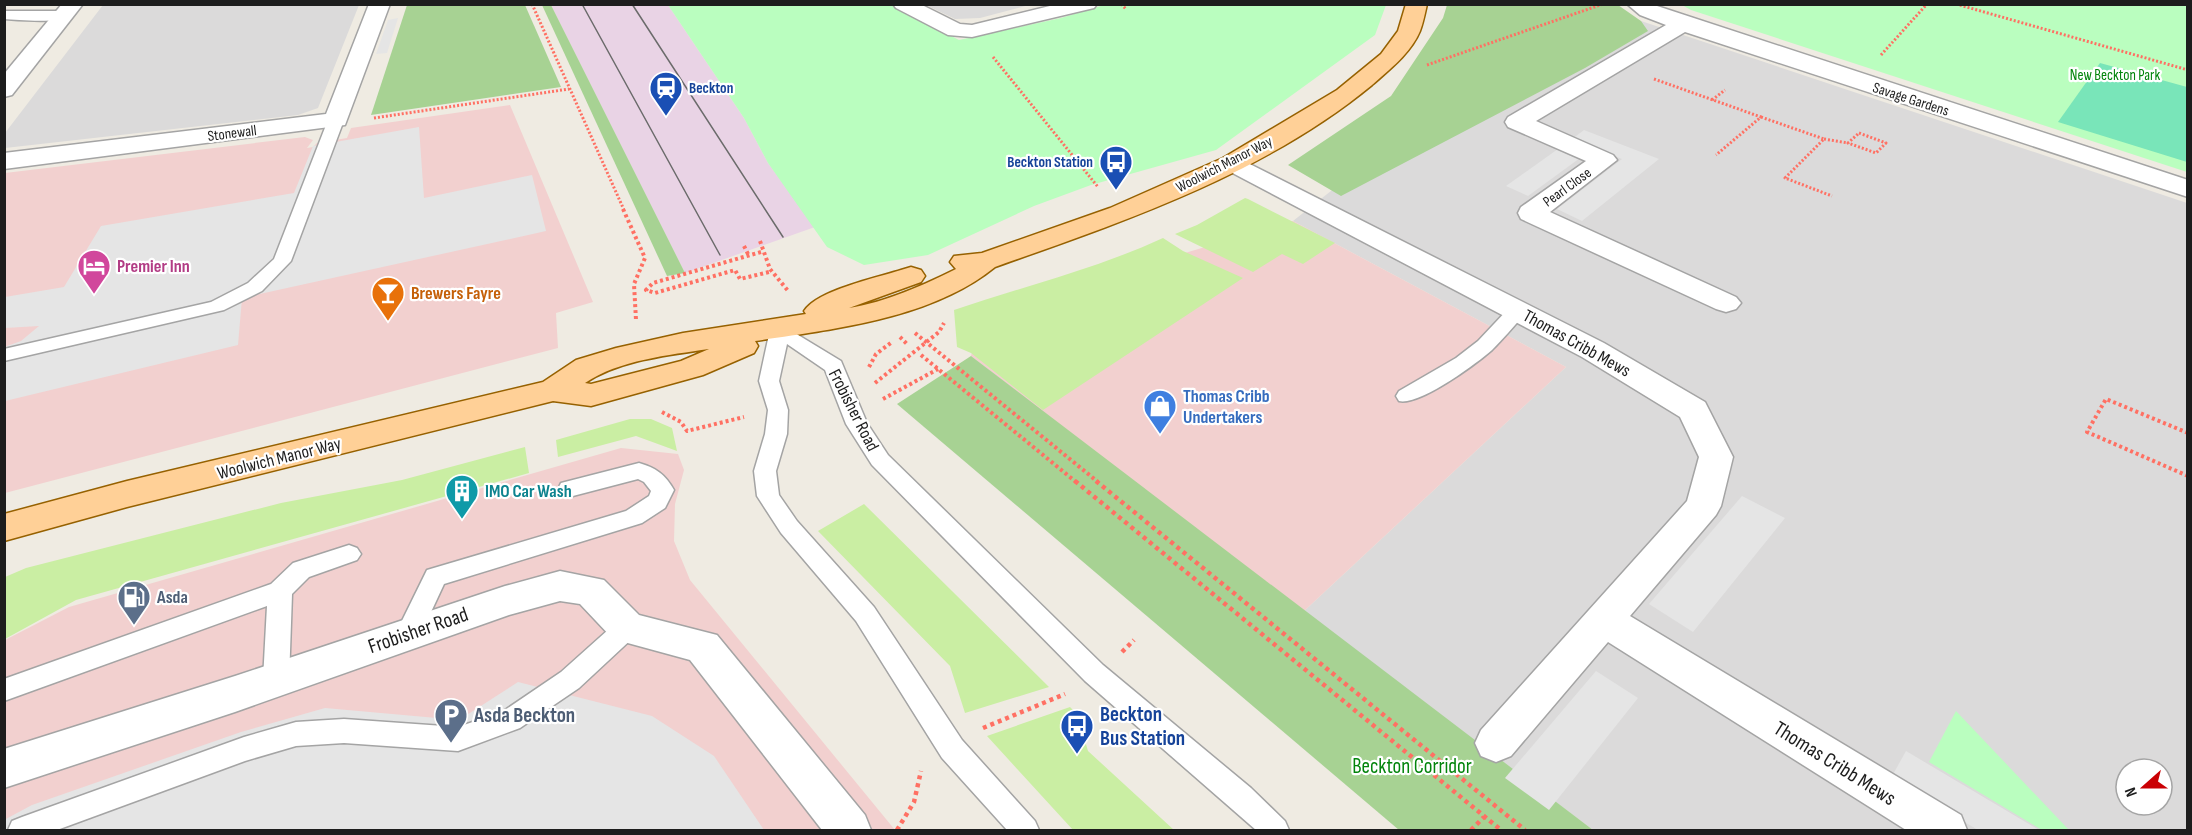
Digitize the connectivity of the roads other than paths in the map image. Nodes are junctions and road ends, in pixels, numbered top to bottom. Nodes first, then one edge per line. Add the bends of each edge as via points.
1 (380, 4) edge
2 (903, 4) edge
3 (1087, 4) edge
4 (1417, 4) edge
5 (1637, 4) edge
6 (69, 10) edge
7 (4, 15) edge
8 (1683, 24) junction
9 (4, 90) edge
10 (335, 122) junction
11 (4, 161) edge
12 (1232, 163) junction
13 (2187, 189) edge
14 (1726, 303) dead end
15 (1517, 310) junction
16 (780, 330) junction
17 (4, 355) edge
18 (1406, 396) dead end
19 (570, 489) dead end
20 (4, 528) edge
21 (350, 554) dead end
22 (280, 591) junction
23 (1602, 619) junction
24 (627, 628) junction
25 (409, 633) junction
26 (276, 680) junction
27 (4, 690) edge
28 (1496, 743) dead end
29 (4, 769) edge
30 (22, 831) edge
31 (849, 831) edge
32 (1025, 831) edge
33 (1275, 831) edge
34 (1945, 831) edge

1 - 10 street
2 - 3 street via 956,30 972,31
4 - 12 main road, Woolwich Manor Way via 1409,32 1369,77
5 - 8 street, Savage Gardens
6 - 7 lane via 26,17
6 - 9 street
8 - 13 street, Savage Gardens
8 - 14 street, Pearl Close via 1517,122 1604,160 1531,213
10 - 11 street, Stonewall
10 - 17 lane via 282,261 255,287 217,306
12 - 15 street, Thomas Cribb Mews
12 - 16 main road, Woolwich Manor Way via 1120,214 985,261 944,286 870,314
15 - 18 lane via 1462,363
15 - 23 street, Thomas Cribb Mews via 1693,410 1716,457 1703,506
16 - 20 main road, Woolwich Manor Way via 692,368 608,391 591,395 553,390
16 - 32 lane via 769,381 778,410 776,434 765,471 768,496 789,527 865,614 952,749
16 - 33 lane, Frobisher Road via 834,366 857,424 880,460 1094,673
19 - 25 lane via 639,471 652,476 663,490 657,502 634,517 435,577
21 - 22 lane via 301,570
22 - 26 lane
22 - 27 lane
23 - 28 street, Thomas Cribb Mews
23 - 34 street, Thomas Cribb Mews
24 - 25 street, Frobisher Road via 591,591 560,586
24 - 30 lane via 570,680 511,720 458,739 344,731 296,734
24 - 31 street via 704,647
25 - 26 street, Frobisher Road
26 - 29 street, Frobisher Road

